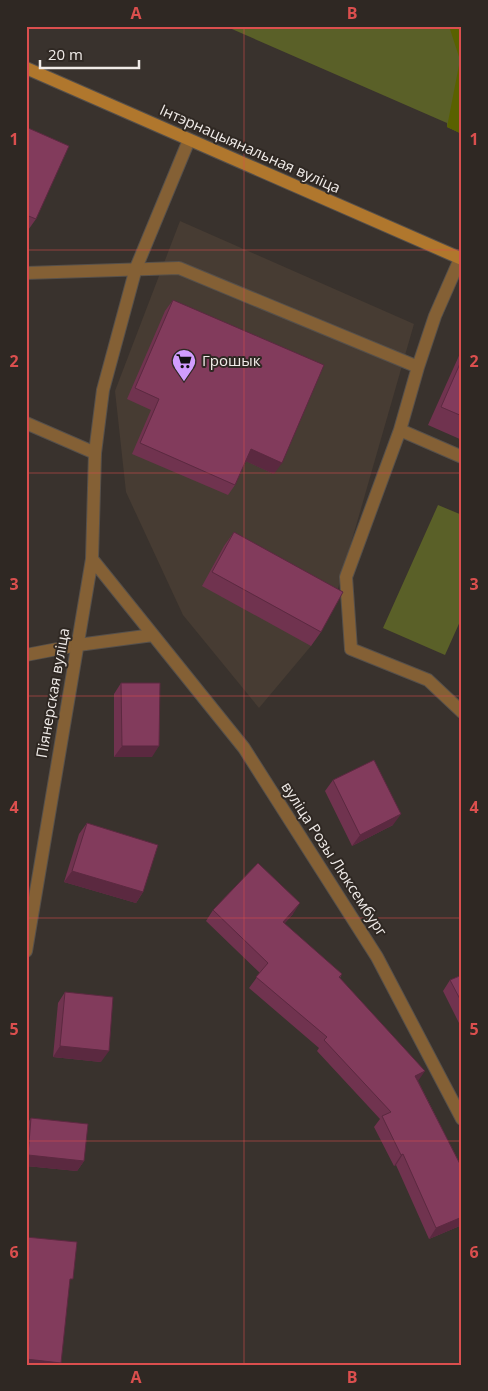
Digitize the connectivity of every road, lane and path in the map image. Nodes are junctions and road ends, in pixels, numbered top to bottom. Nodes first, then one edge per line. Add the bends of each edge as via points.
1 (26, 68) edge
2 (190, 140) junction
3 (461, 259) edge
4 (136, 268) junction
5 (26, 273) edge
6 (418, 367) junction
7 (26, 424) edge
8 (400, 430) junction
9 (95, 453) junction
10 (462, 457) edge
11 (92, 559) junction
12 (153, 635) junction
13 (78, 645) junction
14 (26, 655) edge
15 (462, 712) edge
16 (26, 951) edge
17 (462, 1118) edge

1 - 2 main road, Інтэрнацыянальная вуліца
2 - 3 main road, Інтэрнацыянальная вуліца
2 - 4 street, Піянерская вуліца
3 - 6 street via 435,316
4 - 5 street
4 - 6 street via 180,268
4 - 9 street, Піянерская вуліца via 103,390
6 - 8 street
7 - 9 street
8 - 10 street
8 - 15 street via 346,577 351,650 428,680
9 - 11 street, Піянерская вуліца
11 - 12 street, вуліца Розы Люксембург
11 - 13 street, Піянерская вуліца
12 - 13 street
12 - 17 street, вуліца Розы Люксембург via 244,748 340,898 377,957
13 - 14 street
13 - 16 street, Піянерская вуліца

